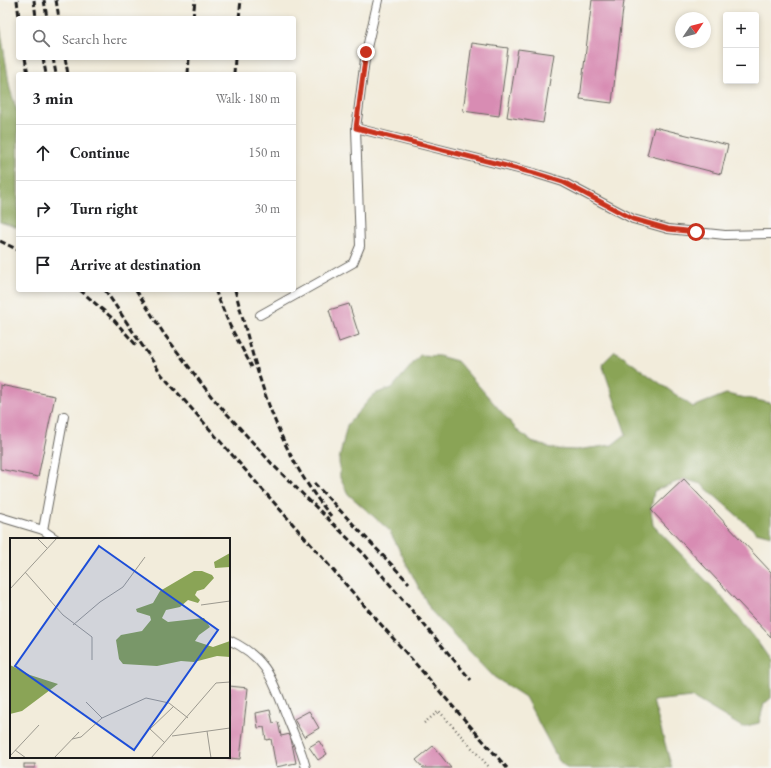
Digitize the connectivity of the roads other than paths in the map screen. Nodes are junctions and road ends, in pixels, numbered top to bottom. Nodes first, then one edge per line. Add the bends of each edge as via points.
1 (378, 0) edge
2 (356, 128) junction
3 (771, 234) edge
4 (260, 314) dead end
5 (64, 416) dead end
6 (0, 517) edge
7 (43, 530) junction
8 (55, 538) edge
9 (230, 640) edge
10 (306, 768) edge

1 - 2 lane via 366,52
2 - 3 lane via 563,182 633,219 668,229 725,234
2 - 4 lane via 360,246 353,263
5 - 7 lane
6 - 7 lane
7 - 8 lane
9 - 10 lane via 246,648 262,662 276,687 301,747

